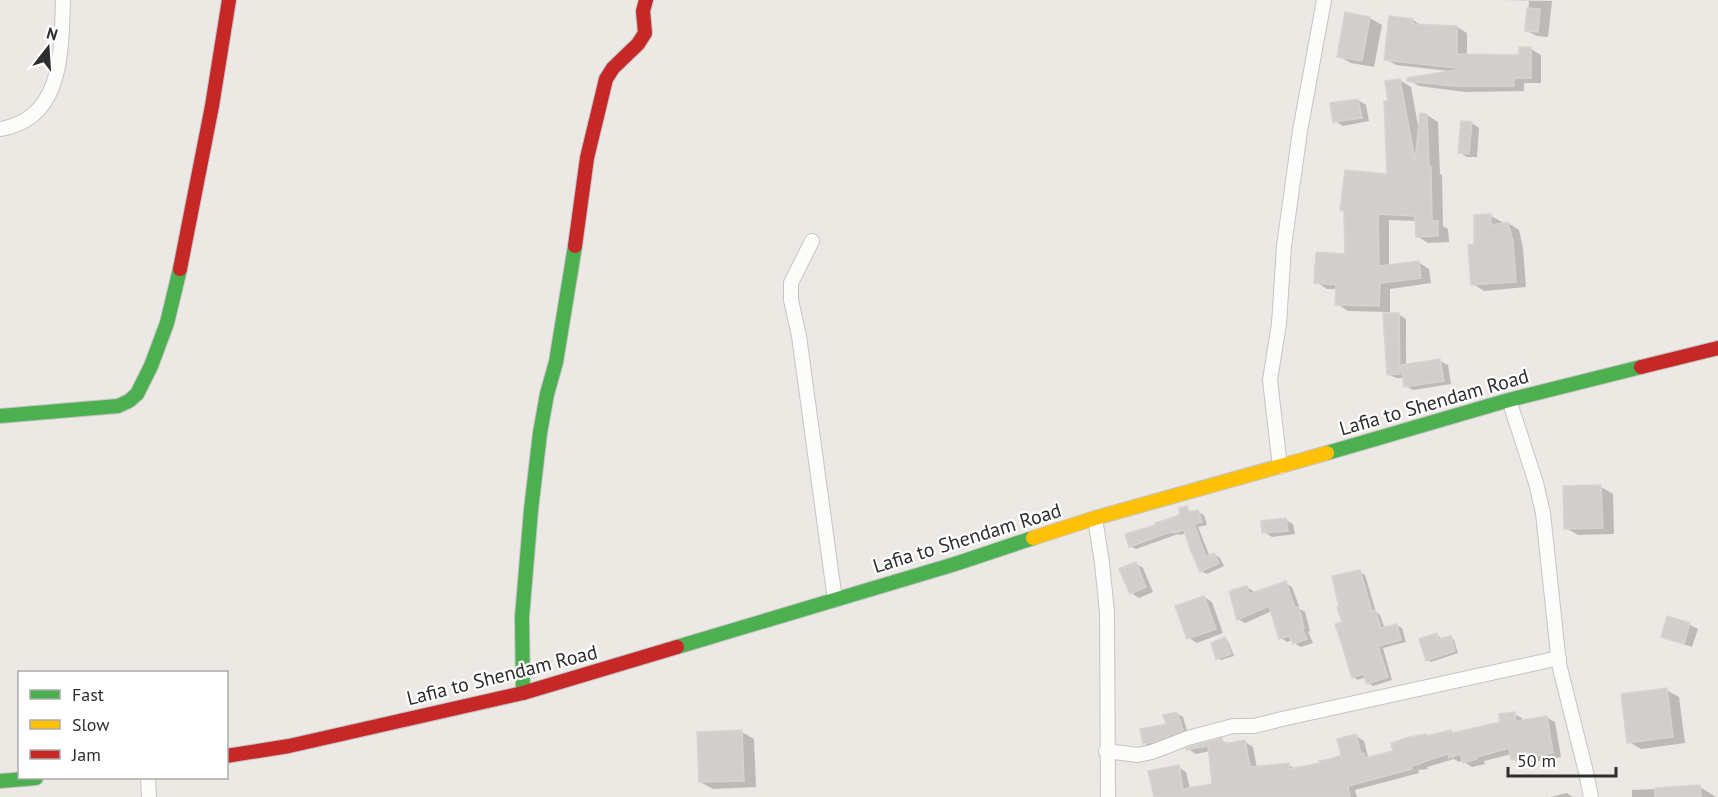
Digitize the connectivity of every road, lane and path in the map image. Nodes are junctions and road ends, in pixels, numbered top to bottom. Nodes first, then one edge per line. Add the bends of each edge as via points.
1 (63, 0) edge
2 (229, 0) edge
3 (646, 0) edge
4 (1324, 0) edge
5 (0, 129) edge
6 (812, 241) dead end
7 (1718, 348) edge
8 (1509, 399) junction
9 (0, 416) edge
10 (1280, 467) junction
11 (1095, 518) junction
12 (835, 600) junction
13 (1559, 658) junction
14 (523, 693) junction
15 (1106, 751) junction
16 (228, 756) edge
17 (18, 779) edge
18 (148, 779) edge
19 (0, 781) edge
20 (149, 797) edge
21 (1108, 797) edge
22 (1590, 797) edge

1 - 5 street via 61,50 46,99 24,123
2 - 9 main road via 173,300 159,347 141,387 130,401 118,406
3 - 14 main road via 645,33 606,79 587,158 556,362 540,433 522,617
4 - 10 street via 1298,143 1270,380
6 - 12 street via 791,283 791,300
7 - 8 main road, Lafia to Shendam Road
8 - 10 main road, Lafia to Shendam Road
8 - 13 street via 1543,513
10 - 11 main road, Lafia to Shendam Road
11 - 12 main road, Lafia to Shendam Road
11 - 15 street via 1107,612
12 - 14 main road, Lafia to Shendam Road
13 - 15 street via 1254,726 1233,726 1138,755
13 - 22 street
14 - 16 main road, Lafia to Shendam Road via 289,746
15 - 21 street
17 - 19 main road
18 - 20 street

